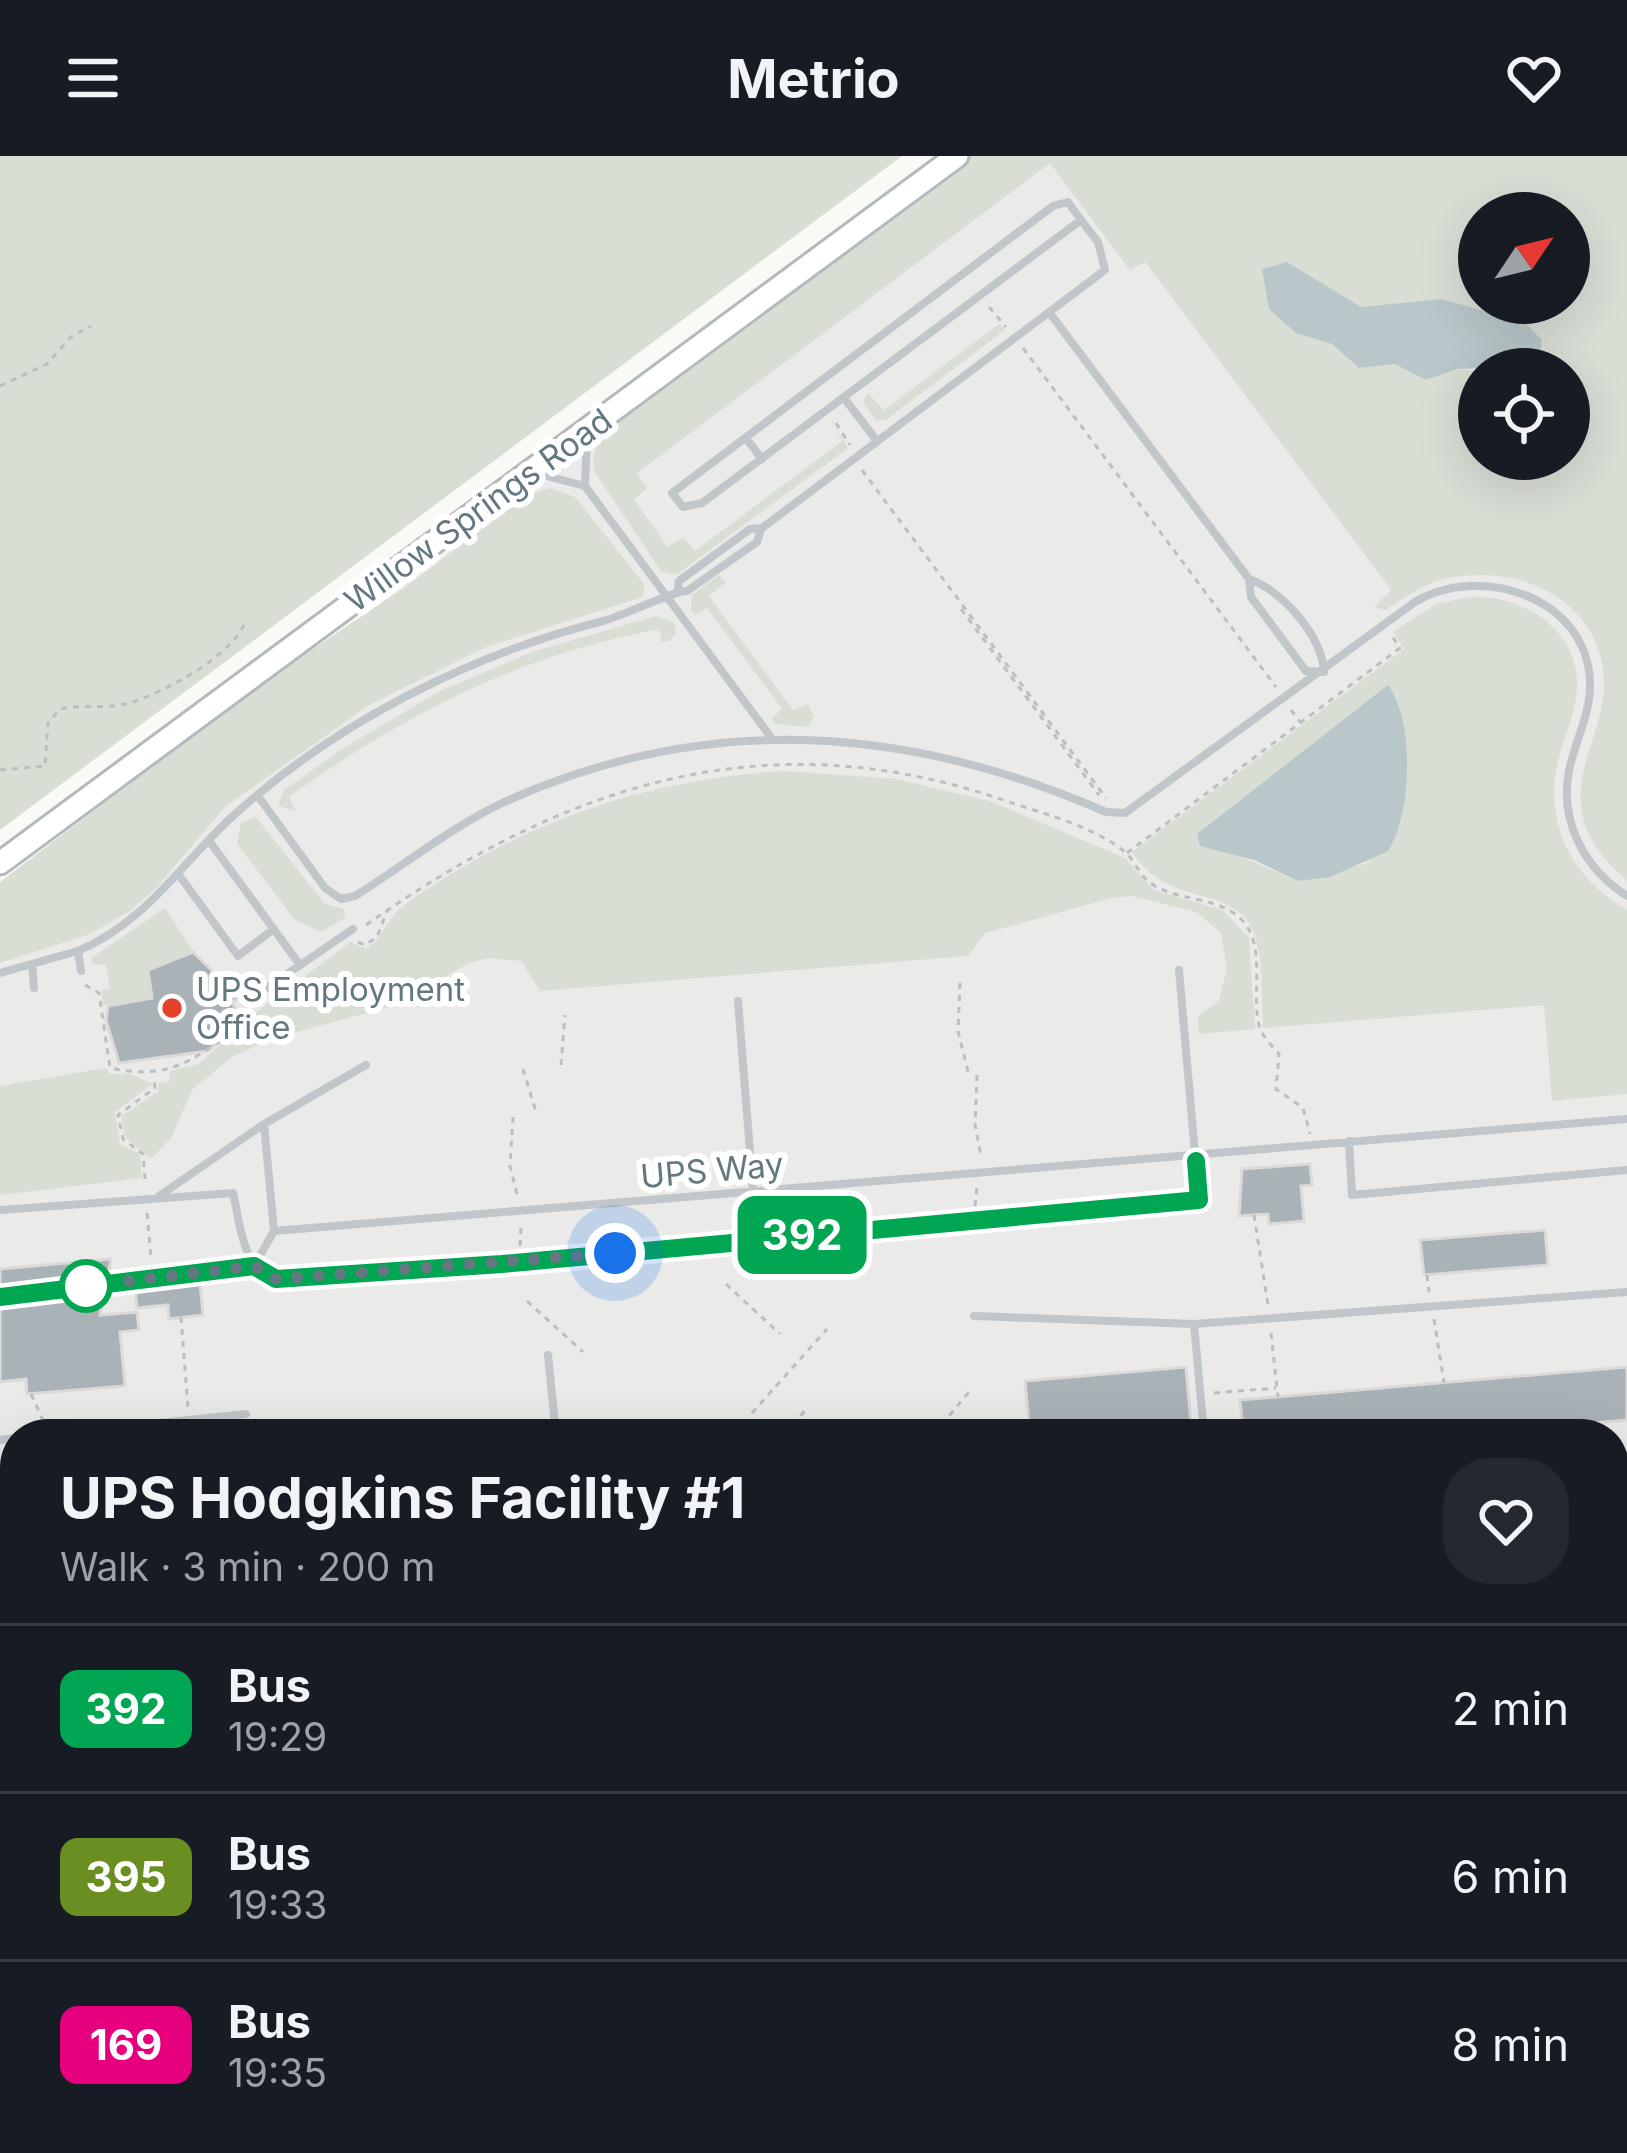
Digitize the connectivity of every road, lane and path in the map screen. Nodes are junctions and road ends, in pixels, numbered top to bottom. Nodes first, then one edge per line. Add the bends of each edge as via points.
1 (957, 156) edge
2 (1082, 220) junction
3 (993, 311) dead end
4 (1049, 312) junction
5 (91, 326) dead end
6 (1015, 338) junction
7 (0, 386) edge
8 (844, 398) junction
9 (833, 419) dead end
10 (588, 429) junction
11 (746, 438) junction
12 (877, 441) junction
13 (855, 458) junction
14 (762, 459) junction
15 (530, 472) junction
16 (585, 486) junction
17 (1250, 579) junction
18 (668, 597) junction
19 (961, 610) dead end
20 (245, 622) dead end
21 (1391, 634) dead end
22 (1324, 672) junction
23 (1284, 701) junction
24 (1301, 723) junction
25 (770, 736) junction
26 (0, 770) edge
27 (258, 796) junction
28 (1106, 800) junction
29 (1106, 812) junction
30 (1102, 841) junction
31 (210, 842) junction
32 (1126, 853) junction
33 (0, 863) edge
34 (179, 875) junction
35 (1627, 896) edge
36 (274, 929) junction
37 (353, 929) joint
38 (78, 950) junction
39 (32, 964) junction
40 (300, 965) junction
41 (1179, 970) dead end
42 (81, 971) dead end
43 (0, 973) edge
44 (960, 983) dead end
45 (83, 984) dead end
46 (34, 988) dead end
47 (252, 998) dead end
48 (738, 1001) dead end
49 (565, 1016) dead end
50 (366, 1065) dead end
51 (561, 1065) dead end
52 (523, 1069) dead end
53 (977, 1075) dead end
54 (969, 1076) dead end
55 (537, 1115) dead end
56 (513, 1117) dead end
57 (1627, 1119) edge
58 (264, 1124) junction
59 (1348, 1141) junction
60 (1313, 1144) junction
61 (1196, 1154) junction
62 (1627, 1170) edge
63 (981, 1172) junction
64 (145, 1179) dead end
65 (754, 1191) junction
66 (158, 1197) junction
67 (0, 1210) edge
68 (521, 1210) junction
69 (147, 1211) dead end
70 (974, 1220) junction
71 (274, 1231) junction
72 (757, 1239) junction
73 (151, 1258) dead end
74 (520, 1262) junction
75 (254, 1266) junction
76 (1427, 1275) dead end
77 (725, 1284) dead end
78 (1627, 1292) edge
79 (0, 1297) edge
80 (527, 1301) dead end
81 (1432, 1306) junction
82 (974, 1316) dead end
83 (181, 1317) dead end
84 (1194, 1324) junction
85 (827, 1329) dead end
86 (780, 1334) dead end
87 (583, 1352) dead end
88 (548, 1355) dead end
89 (1444, 1382) dead end
90 (1277, 1388) dead end
91 (969, 1392) dead end
92 (31, 1394) dead end
93 (1200, 1394) junction
94 (808, 1407) dead end
95 (752, 1413) dead end
96 (246, 1414) dead end
97 (44, 1419) edge
98 (189, 1419) edge
99 (198, 1419) edge
100 (554, 1419) edge
101 (798, 1419) edge
102 (946, 1419) edge
103 (1202, 1419) edge

1 - 10 main road, Willow Springs Road
2 - 4 lane via 1105,270
2 - 8 lane
2 - 11 lane via 1068,202 1053,206
3 - 6 path
4 - 6 lane
4 - 17 lane
5 - 7 path via 47,364
6 - 12 lane
6 - 23 path
8 - 12 lane
8 - 14 lane
9 - 13 path
10 - 15 main road, Willow Springs Road
10 - 16 lane
11 - 14 lane
11 - 14 lane via 672,493 683,508
12 - 13 lane
13 - 18 lane via 762,528 757,542
13 - 28 path
15 - 16 lane
15 - 33 main road, Willow Springs Road
16 - 18 lane
17 - 22 lane via 1274,589 1323,654
17 - 22 lane via 1251,596 1306,671
18 - 25 lane
18 - 27 lane via 446,676
19 - 28 path
20 - 26 path via 210,662 131,703 60,709 48,723 45,766
21 - 24 path via 1400,648
22 - 23 lane
22 - 35 lane via 1440,591 1490,586 1547,605 1576,636 1590,681 1567,788 1572,827 1594,869
23 - 24 path
23 - 29 lane via 1140,807
24 - 32 path
25 - 27 lane via 584,771 509,800 341,899
25 - 29 lane via 968,761
27 - 31 lane
28 - 29 path
29 - 30 path
30 - 32 path
30 - 37 path via 994,796 885,771 723,771 640,785 539,820
31 - 34 lane
31 - 36 lane
32 - 60 path via 1150,883 1244,921 1259,1029 1279,1054 1276,1089 1303,1108
34 - 36 lane via 238,956
34 - 38 lane via 130,923
36 - 40 lane
37 - 40 lane
38 - 39 lane
38 - 42 lane
39 - 43 lane
39 - 46 lane
40 - 47 lane
41 - 61 lane
44 - 54 path via 958,1031
45 - 64 path via 99,993 110,1068 154,1075 155,1088 118,1115 123,1139 143,1154
48 - 65 lane
49 - 51 path
50 - 58 lane
52 - 55 path
53 - 63 path
56 - 68 path via 510,1166
57 - 59 lane, UPS Way
58 - 66 lane
58 - 71 lane
59 - 60 lane, UPS Way
59 - 62 lane via 1352,1195
60 - 61 lane, UPS Way
61 - 63 lane, UPS Way
61 - 70 lane via 1199,1200
63 - 65 lane, UPS Way
63 - 70 path
65 - 68 lane, UPS Way
65 - 72 lane
66 - 67 lane
66 - 75 lane via 233,1193
68 - 71 lane, UPS Way
68 - 74 path
69 - 73 path
70 - 72 lane
71 - 75 lane
72 - 74 lane
74 - 75 lane via 276,1279
75 - 79 lane
76 - 81 path
77 - 86 path
78 - 81 lane
80 - 87 path
81 - 84 lane
81 - 89 path
82 - 84 lane
83 - 98 path
84 - 93 lane
85 - 95 path
88 - 100 lane
90 - 93 path
91 - 102 path
92 - 97 path
93 - 103 lane
94 - 101 path
96 - 99 lane

